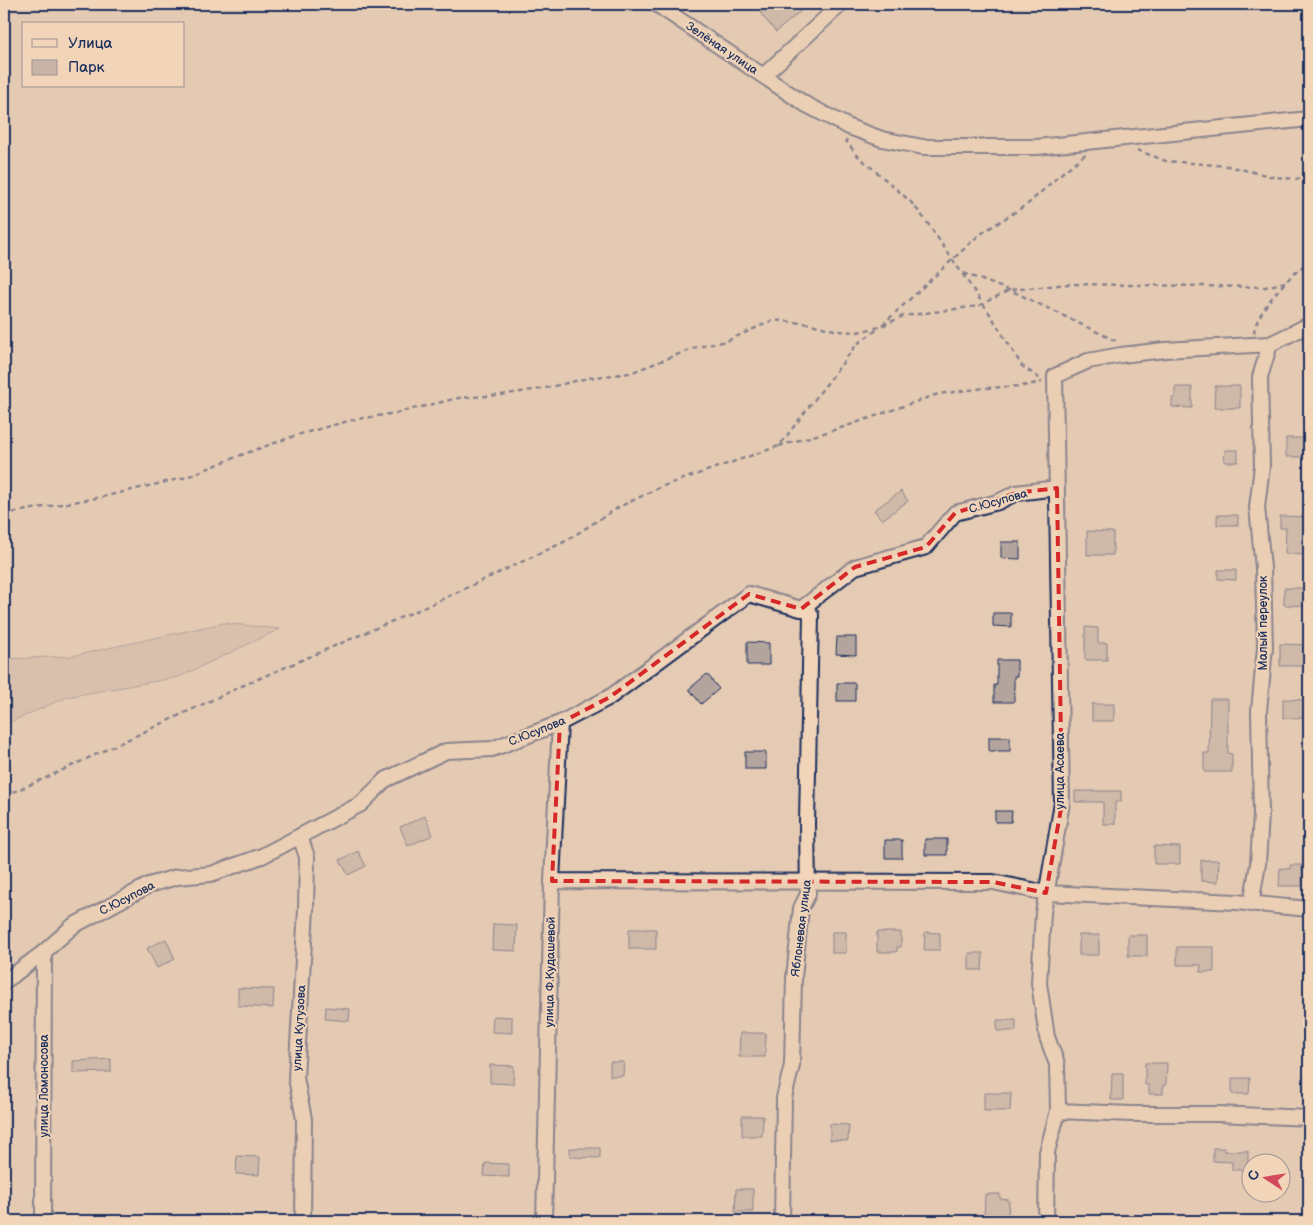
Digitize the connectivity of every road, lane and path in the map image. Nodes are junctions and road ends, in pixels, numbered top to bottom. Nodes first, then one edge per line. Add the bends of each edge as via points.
1 (656, 4) edge
2 (841, 4) edge
3 (763, 76) junction
4 (1309, 119) edge
5 (849, 127) junction
6 (1120, 138) junction
7 (1099, 140) junction
8 (1309, 177) edge
9 (953, 260) junction
10 (1309, 262) edge
11 (962, 273) junction
12 (1285, 282) junction
13 (1010, 290) junction
14 (983, 304) junction
15 (1309, 325) edge
16 (880, 327) junction
17 (1121, 343) dead end
18 (1270, 344) junction
19 (1252, 345) junction
20 (1049, 379) junction
21 (779, 446) junction
22 (1057, 488) junction
23 (4, 514) edge
24 (805, 606) junction
25 (560, 723) junction
26 (4, 796) edge
27 (300, 836) junction
28 (552, 881) junction
29 (808, 882) junction
30 (1046, 894) junction
31 (1251, 904) junction
32 (1309, 909) edge
33 (44, 952) junction
34 (4, 982) edge
35 (1058, 1111) junction
36 (1309, 1118) edge
37 (43, 1221) edge
38 (303, 1221) edge
39 (544, 1221) edge
40 (782, 1221) edge
41 (1046, 1221) edge

1 - 3 street, Зелёная улица
2 - 3 street
3 - 5 street, Зелёная улица via 805,104
4 - 6 street, Зелёная улица
5 - 7 street, Зелёная улица via 882,139 923,147 1037,147
5 - 9 path via 846,141 857,155 910,201
6 - 7 street, Зелёная улица
6 - 8 path via 1132,148 1166,161 1228,166 1274,177
7 - 9 path via 1029,203 979,234
9 - 11 path
9 - 16 path
10 - 12 path
11 - 13 path
11 - 14 path
12 - 13 path via 1266,287 1068,284
12 - 19 path via 1254,327
13 - 14 path
13 - 17 path
14 - 16 path via 903,316
14 - 20 path via 1022,366
15 - 18 street
16 - 21 path via 857,344
16 - 23 path via 857,332 838,331 773,320 727,341 697,348 630,373 501,395 458,398 352,420 297,435 187,477 102,497
18 - 19 street
18 - 31 street, Малый переулок via 1260,377 1262,466 1257,507 1265,646 1260,711 1261,814 1258,864
19 - 20 street via 1121,355 1088,362
20 - 21 path via 1022,386 938,394
20 - 22 street, улица Асаева
21 - 26 path via 654,490 619,506 564,542
22 - 24 street, С.Юсупова via 1016,493 998,502 955,513 926,548 855,567
22 - 30 street, улица Асаева via 1062,803
24 - 25 street, С.Юсупова via 801,609 749,594 610,697
24 - 29 street, Яблоневая улица via 811,615
25 - 27 street, С.Юсупова via 492,749 446,751 385,780 361,804
25 - 28 street, улица Ф.Кудашевой
27 - 33 street, С.Юсупова via 262,856 210,874 177,876 149,885 72,926
27 - 38 street, улица Кутузова via 307,857 296,1078 304,1119
28 - 29 street
28 - 39 street, улица Ф.Кудашевой
29 - 30 street via 993,882
29 - 40 street, Яблоневая улица via 808,894 801,908 794,978 792,1065 784,1098
30 - 31 street
30 - 35 street, улица Асаева via 1039,983 1047,1037 1057,1064
31 - 32 street
33 - 34 street, С.Юсупова
33 - 37 street, улица Ломоносова
35 - 36 street
35 - 41 street, улица Асаева via 1047,1152

